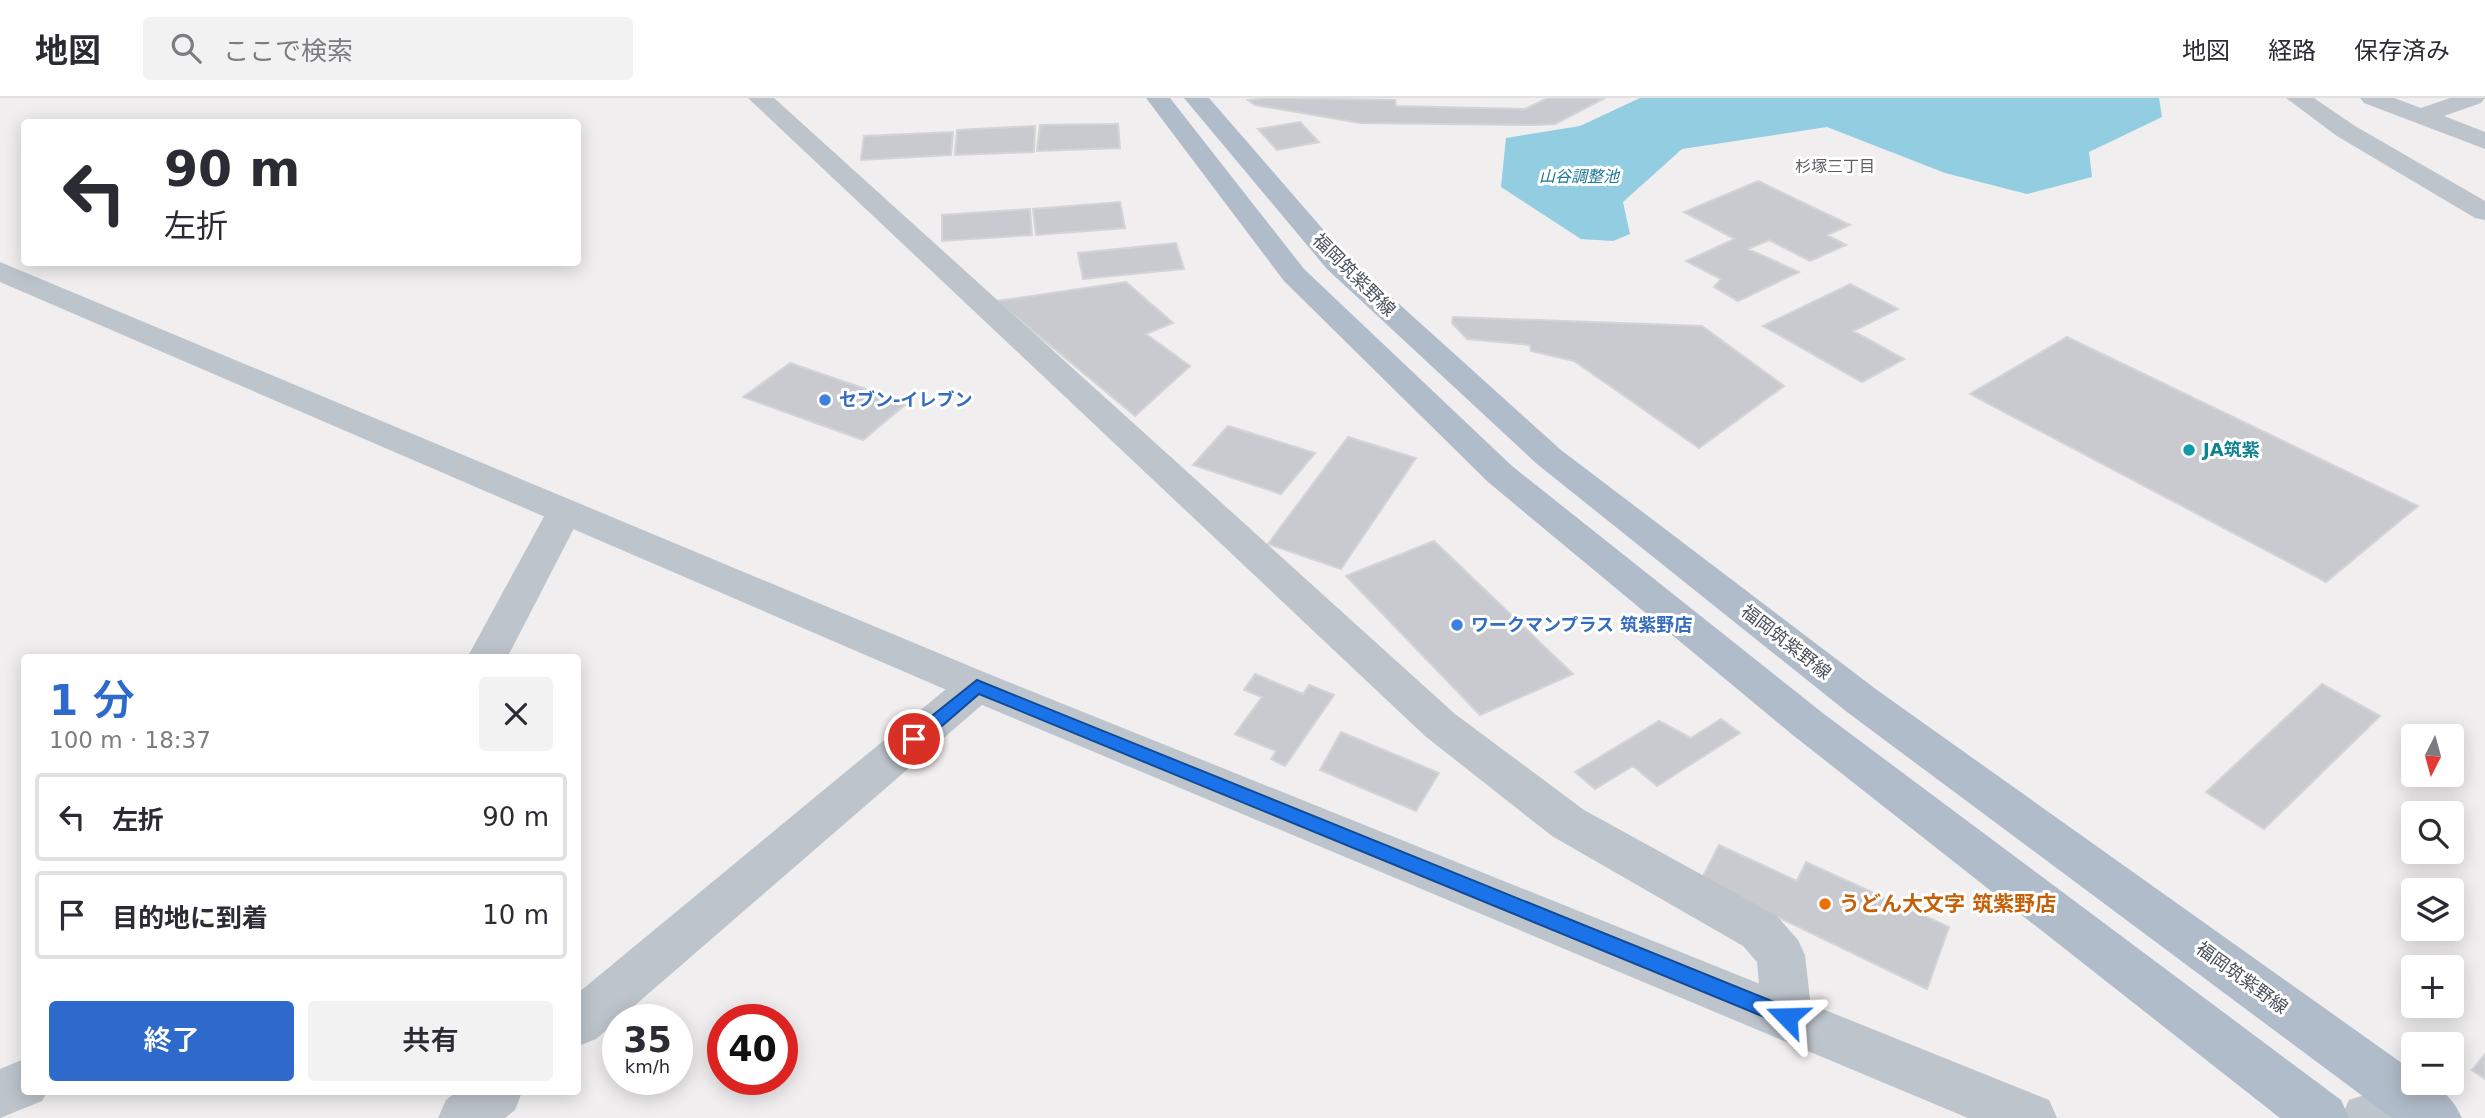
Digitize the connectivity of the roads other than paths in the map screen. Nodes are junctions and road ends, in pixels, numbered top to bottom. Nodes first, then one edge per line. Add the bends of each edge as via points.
1 (760, 98) edge
2 (1158, 98) edge
3 (1196, 98) edge
4 (2298, 98) edge
5 (2372, 98) edge
6 (2473, 98) edge
7 (2421, 116) junction
8 (2485, 141) edge
9 (2485, 212) edge
10 (0, 271) edge
11 (565, 511) junction
12 (489, 654) edge
13 (977, 686) junction
14 (1787, 1017) junction
15 (581, 1020) edge
16 (21, 1085) edge
17 (0, 1094) edge
18 (492, 1095) edge
19 (2406, 1114) edge
20 (465, 1118) edge
21 (2030, 1118) edge
22 (2322, 1118) edge

1 - 14 street via 1440,725 1568,823 1760,931 1781,955
2 - 22 main road via 1294,275 1500,474 1809,725
3 - 19 main road, 福岡筑紫野線 via 1337,263 1549,457
4 - 9 street
5 - 7 street
6 - 7 street
7 - 8 street
10 - 11 street
11 - 12 street
11 - 13 street
13 - 14 street
13 - 15 street
14 - 21 street
16 - 17 street
18 - 20 street

